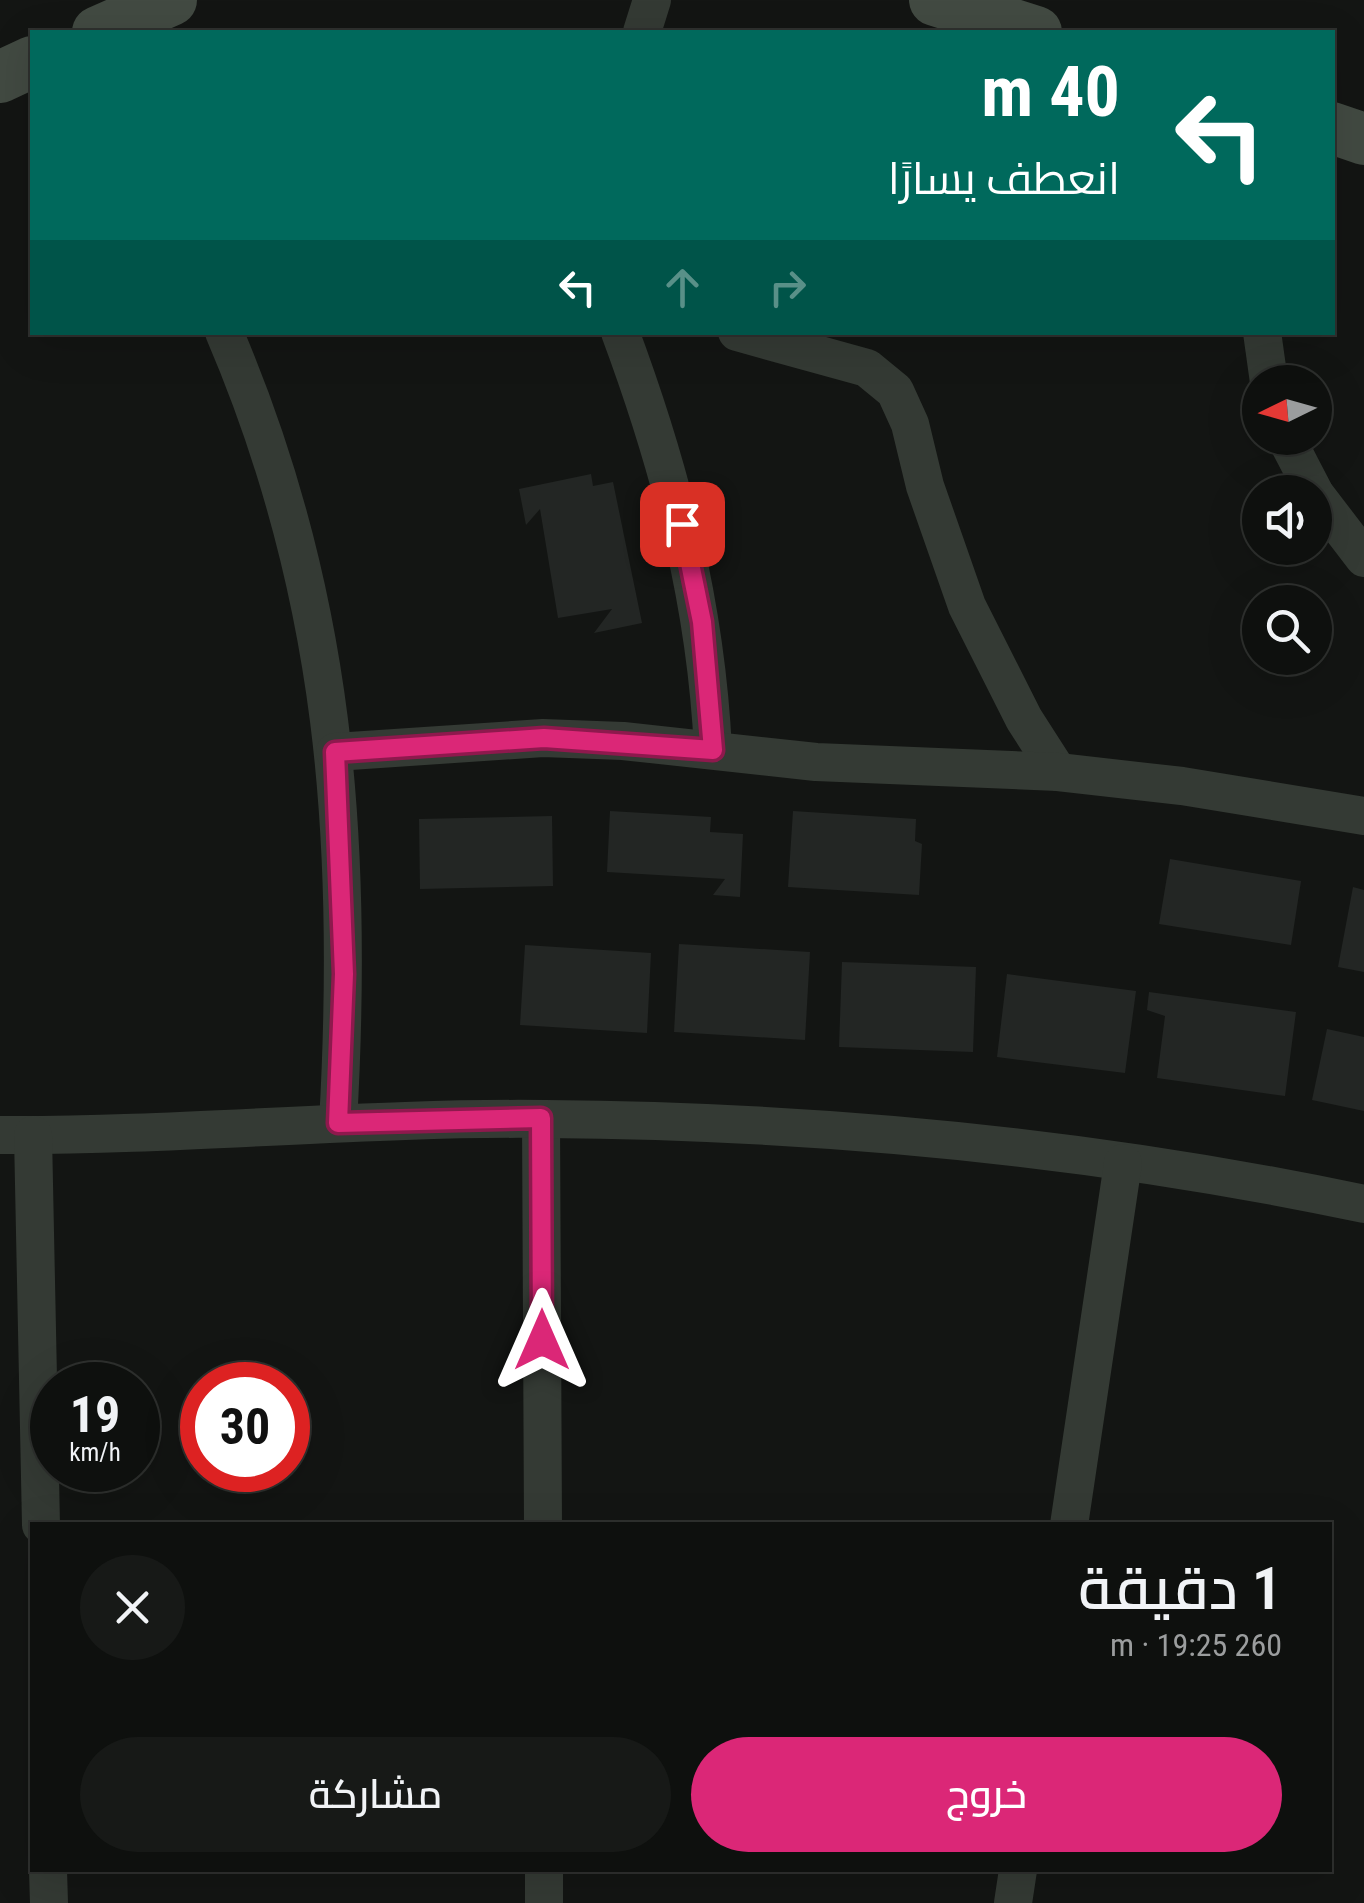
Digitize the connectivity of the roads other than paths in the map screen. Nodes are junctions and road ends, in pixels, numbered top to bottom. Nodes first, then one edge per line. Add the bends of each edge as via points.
1 (171, 0) edge
2 (652, 0) edge
3 (935, 0) edge
4 (103, 30) edge
5 (643, 30) edge
6 (1030, 30) edge
7 (30, 63) edge
8 (0, 77) edge
9 (1335, 129) edge
10 (1364, 138) edge
11 (225, 335) edge
12 (621, 335) edge
13 (748, 335) edge
14 (1262, 335) edge
15 (1267, 365) edge
16 (1332, 516) edge
17 (1364, 558) edge
18 (713, 750) junction
19 (335, 752) junction
20 (1058, 772) junction
21 (1364, 816) edge
22 (541, 1118) junction
23 (338, 1123) junction
24 (17, 1135) edge
25 (1123, 1162) junction
26 (1364, 1204) edge
27 (41, 1522) edge
28 (543, 1522) edge
29 (1069, 1522) edge
30 (48, 1872) edge
31 (544, 1872) edge
32 (1018, 1872) edge
33 (48, 1903) edge
34 (544, 1903) edge
35 (1013, 1903) edge

1 - 4 street
2 - 5 street
3 - 6 street
7 - 8 street
9 - 10 street
11 - 19 street via 286,505 317,627
12 - 18 street via 655,427 689,556
13 - 20 street via 868,368 895,392 967,606
14 - 15 street
16 - 17 street
18 - 19 street via 544,738
18 - 20 street
19 - 23 street via 344,974
20 - 21 street
22 - 23 street
22 - 25 street via 886,1133
22 - 28 street
23 - 24 street
24 - 27 street
25 - 26 street
25 - 29 street
30 - 33 street
31 - 34 street
32 - 35 street

